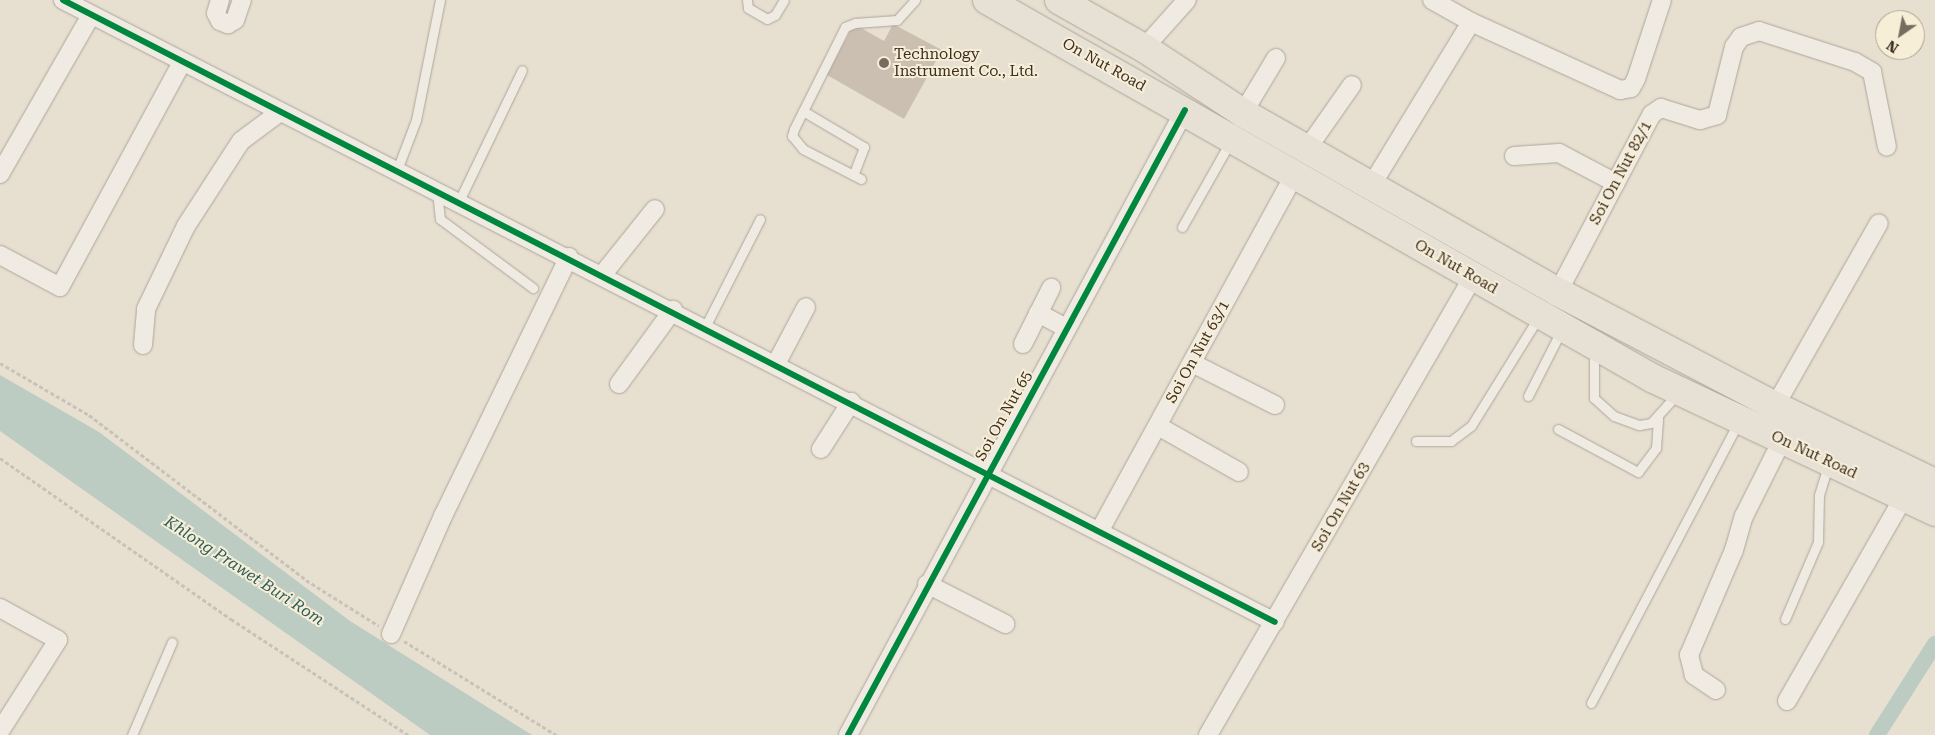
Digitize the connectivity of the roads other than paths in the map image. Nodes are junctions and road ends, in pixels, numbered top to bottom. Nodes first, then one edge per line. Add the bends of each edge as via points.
1 (63, 0) edge
2 (220, 0) edge
3 (242, 0) edge
4 (440, 0) edge
5 (747, 0) edge
6 (784, 0) edge
7 (915, 0) edge
8 (987, 0) edge
9 (1187, 0) edge
10 (1432, 0) edge
11 (1662, 0) edge
12 (1075, 4) edge
13 (90, 15) junction
14 (1471, 22) junction
15 (1144, 48) junction
16 (1276, 58) dead end
17 (182, 62) junction
18 (522, 70) dead end
19 (1199, 84) junction
20 (1352, 85) dead end
21 (1185, 110) junction
22 (803, 111) junction
23 (280, 112) junction
24 (1243, 113) junction
25 (1232, 138) junction
26 (1887, 147) dead end
27 (1307, 149) junction
28 (1514, 156) dead end
29 (397, 170) junction
30 (0, 174) edge
31 (1295, 174) junction
32 (1616, 183) junction
33 (1372, 186) junction
34 (438, 191) junction
35 (459, 202) junction
36 (655, 208) dead end
37 (760, 219) dead end
38 (1880, 224) dead end
39 (1182, 227) dead end
40 (0, 255) edge
41 (569, 256) junction
42 (603, 274) junction
43 (1473, 277) junction
44 (533, 288) dead end
45 (1051, 288) dead end
46 (1558, 292) junction
47 (806, 308) dead end
48 (673, 310) junction
49 (1038, 313) junction
50 (1551, 322) junction
51 (705, 327) junction
52 (1066, 328) junction
53 (1023, 344) dead end
54 (143, 345) dead end
55 (1594, 346) junction
56 (1192, 363) junction
57 (776, 364) junction
58 (619, 384) dead end
59 (1678, 392) junction
60 (1528, 396) dead end
61 (851, 402) junction
62 (1275, 406) dead end
63 (1774, 406) junction
64 (1658, 418) junction
65 (1739, 421) junction
66 (1158, 426) junction
67 (1558, 429) dead end
68 (1782, 440) junction
69 (1416, 441) dead end
70 (821, 449) dead end
71 (1829, 462) junction
72 (987, 472) junction
73 (1238, 472) dead end
74 (1935, 482) edge
75 (1904, 498) junction
76 (1935, 512) edge
77 (1100, 530) junction
78 (927, 584) junction
79 (0, 608) edge
80 (1784, 619) dead end
81 (1275, 622) junction
82 (1005, 624) dead end
83 (392, 634) road end
84 (172, 642) dead end
85 (1716, 690) dead end
86 (1787, 701) dead end
87 (1591, 703) dead end
88 (0, 731) edge
89 (132, 735) edge
90 (848, 735) edge
91 (1208, 735) edge

1 - 13 street
2 - 3 street via 216,13 220,21 228,24 235,20
4 - 29 lane via 416,120
5 - 6 lane via 748,8 767,19 775,15
7 - 22 lane via 897,20 855,22 845,27
8 - 21 main road, On Nut Road
9 - 15 street
10 - 14 street
11 - 14 street via 1636,79 1631,88 1620,90
12 - 15 main road, On Nut Road
13 - 17 street
13 - 30 street
14 - 33 street
15 - 19 main road, On Nut Road
16 - 24 street
17 - 23 street
17 - 40 street via 60,287
18 - 35 lane
19 - 21 main road
19 - 24 main road, On Nut Road
20 - 27 street
21 - 25 main road, On Nut Road
21 - 52 street, Soi On Nut 65
22 - 22 lane via 864,147 857,177 795,143 792,136
23 - 29 street
23 - 54 street via 241,141 186,226 146,309
24 - 27 main road, On Nut Road
25 - 31 main road, On Nut Road
25 - 39 lane
26 - 32 street, Soi On Nut 82/1 via 1872,72 1855,62 1759,31 1741,37 1734,47 1717,115 1700,120 1661,108 1652,114
27 - 33 main road, On Nut Road
28 - 32 street via 1559,153
29 - 34 street
31 - 43 main road, On Nut Road
31 - 56 street, Soi On Nut 63/1
32 - 46 street, Soi On Nut 82/1
33 - 46 main road, On Nut Road
34 - 35 street
34 - 44 lane via 440,219
35 - 41 street
36 - 42 street
37 - 51 lane
38 - 63 street
41 - 42 street
41 - 83 street via 443,516
42 - 48 street
43 - 50 main road, On Nut Road
43 - 81 street, Soi On Nut 63
45 - 49 street
46 - 63 main road, On Nut Road
47 - 57 street
48 - 51 street
48 - 58 street
49 - 52 street
49 - 53 street
50 - 55 main road, On Nut Road
50 - 60 lane
50 - 69 lane via 1471,426 1451,441
51 - 57 street
52 - 72 street, Soi On Nut 65
55 - 59 main road, On Nut Road
55 - 64 lane via 1592,381 1598,404 1639,426
56 - 62 street
56 - 66 street, Soi On Nut 63/1
57 - 61 street
59 - 64 lane
59 - 65 main road, On Nut Road
61 - 70 street
61 - 72 street
63 - 74 main road, On Nut Road
64 - 67 lane via 1656,448 1638,472
65 - 68 main road, On Nut Road
65 - 87 lane
66 - 73 street
66 - 77 street, Soi On Nut 63/1
68 - 71 main road, On Nut Road
68 - 85 street via 1744,516 1734,550 1689,655 1694,675
71 - 75 main road, On Nut Road
71 - 80 lane via 1819,495 1818,542
72 - 77 street
72 - 78 street, Soi On Nut 65
75 - 76 main road, On Nut Road
75 - 86 street
77 - 81 street
78 - 82 street
78 - 90 street, Soi On Nut 65
79 - 88 street via 58,640
81 - 91 street, Soi On Nut 63
84 - 89 lane

